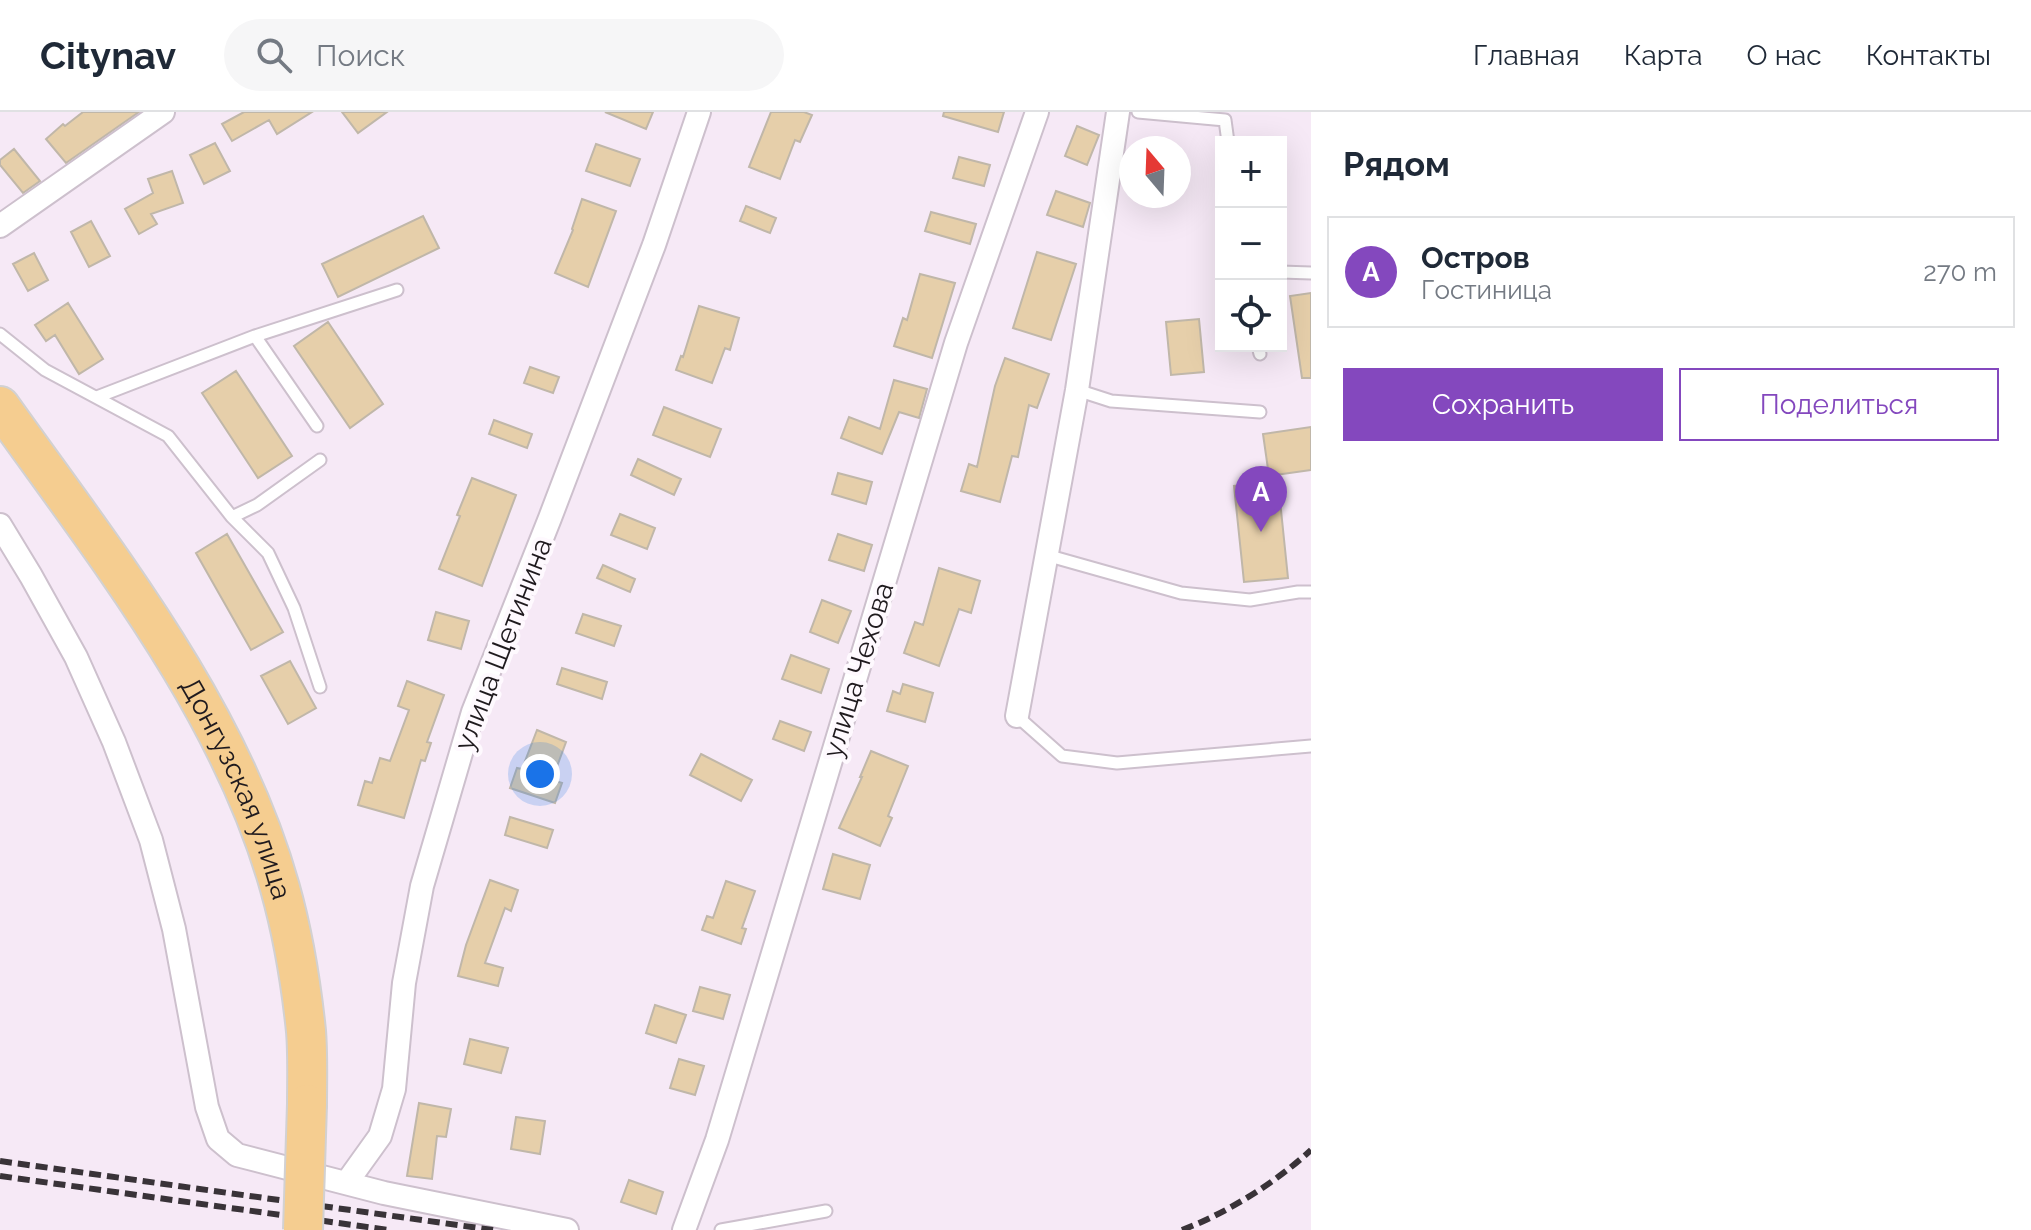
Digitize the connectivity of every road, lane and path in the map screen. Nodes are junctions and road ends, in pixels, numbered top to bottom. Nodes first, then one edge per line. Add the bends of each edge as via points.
1 (163, 112) edge
2 (699, 112) edge
3 (1037, 112) edge
4 (1118, 112) edge
5 (1138, 112) edge
6 (1227, 136) edge
7 (0, 226) edge
8 (1287, 272) edge
9 (1311, 273) edge
10 (397, 290) dead end
11 (0, 334) edge
12 (255, 336) junction
13 (1077, 390) junction
14 (97, 397) junction
15 (0, 406) edge
16 (1260, 412) dead end
17 (317, 426) dead end
18 (320, 460) dead end
19 (232, 517) junction
20 (0, 525) edge
21 (1046, 555) junction
22 (1311, 592) edge
23 (320, 687) dead end
24 (1017, 716) joint
25 (1311, 746) edge
26 (347, 1182) junction
27 (826, 1211) dead end
28 (303, 1230) edge
29 (567, 1230) edge
30 (684, 1230) edge
31 (721, 1230) edge

1 - 7 street
2 - 26 street, улица Щетинина via 649,259 473,712 422,886 404,983 394,1089 380,1136
3 - 30 street, улица Чехова via 956,343 717,1140
4 - 13 street
5 - 6 lane via 1225,120
8 - 9 lane
10 - 12 lane
11 - 14 lane via 45,370
12 - 14 lane
12 - 17 lane
13 - 16 lane via 1111,401
13 - 21 street
14 - 19 lane via 168,436
15 - 28 highway, Донгузская улица, bridge via 187,677 226,747 258,823 280,888 304,1019
18 - 19 lane
19 - 23 lane via 268,553 294,608
20 - 26 street via 76,657 151,840 218,1139 237,1155
21 - 22 lane via 1181,593 1250,600
21 - 24 street
24 - 25 lane via 1062,756 1117,763
26 - 29 street
27 - 31 lane

